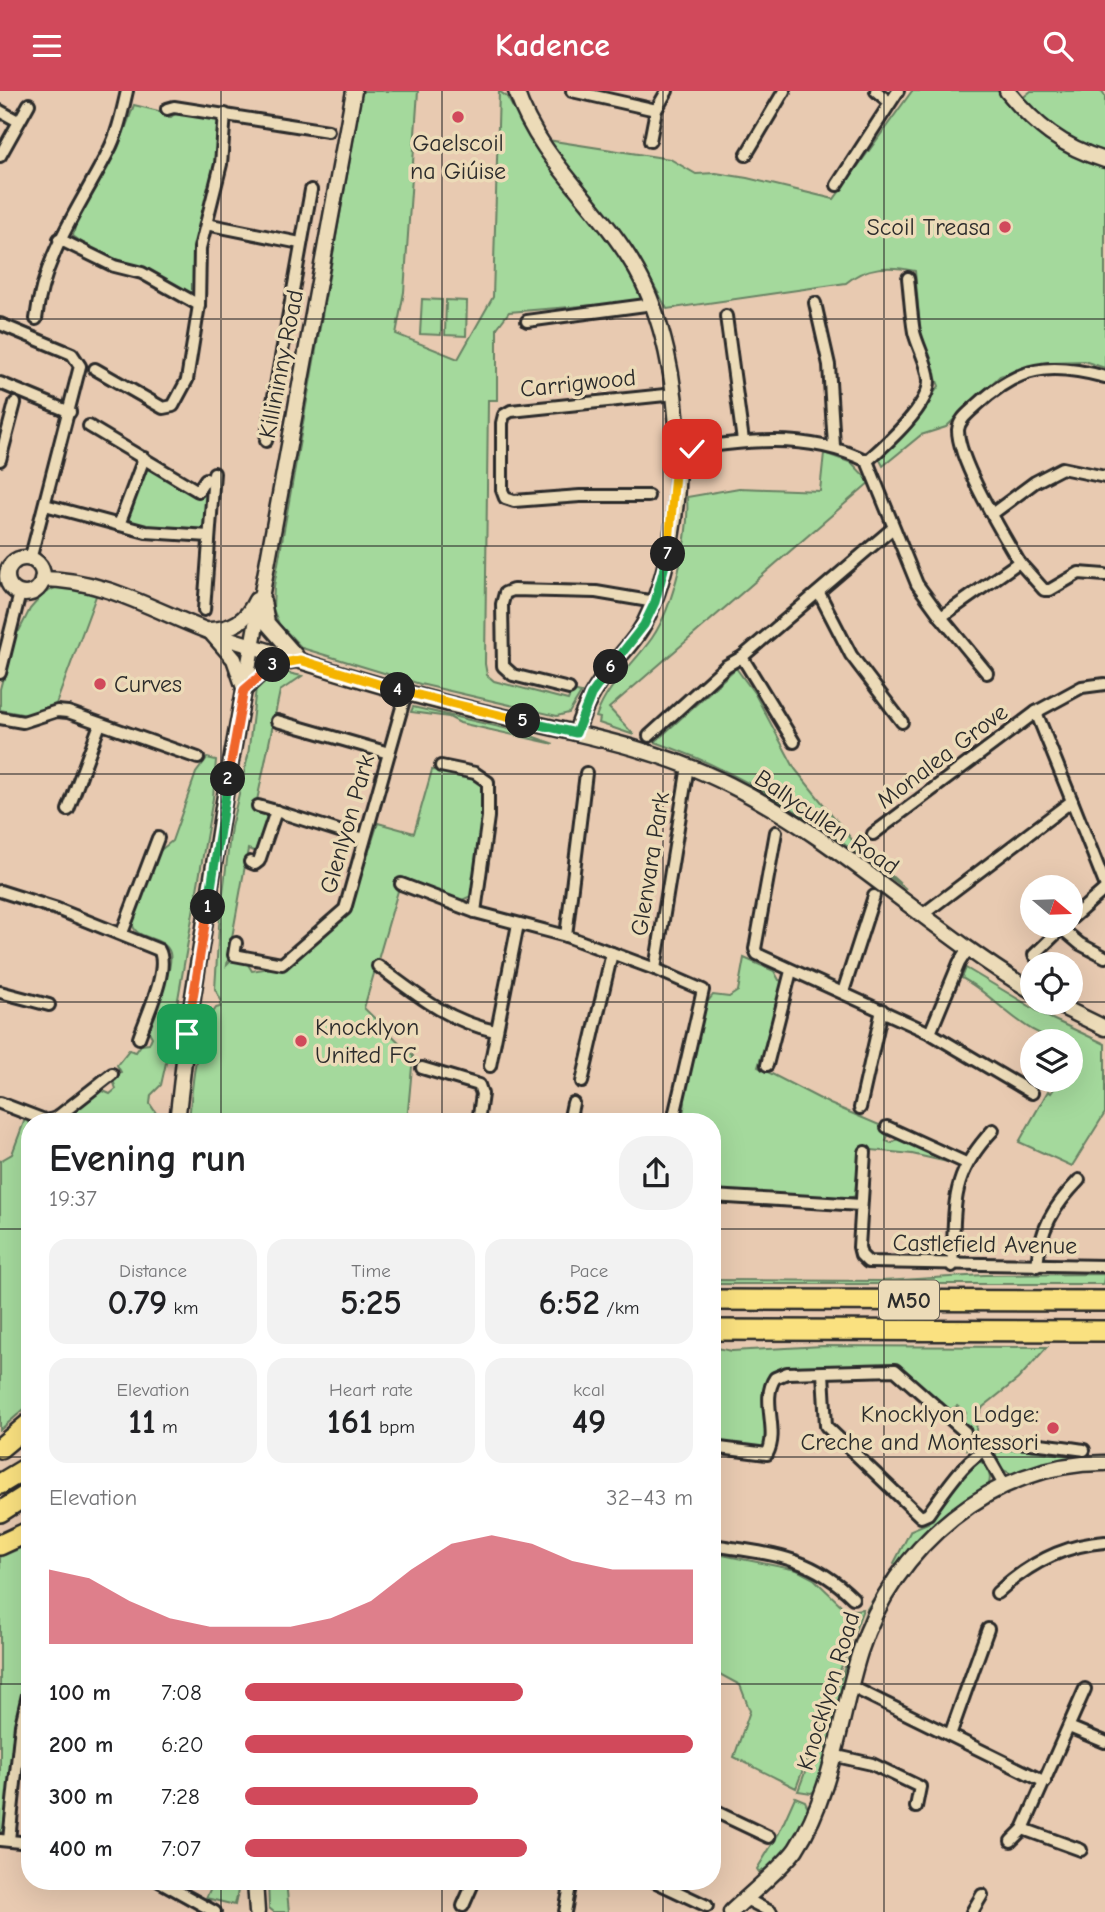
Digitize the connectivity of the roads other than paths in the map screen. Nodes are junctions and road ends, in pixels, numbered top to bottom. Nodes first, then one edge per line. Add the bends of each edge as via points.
1 (127, 91) edge
2 (354, 91) edge
3 (516, 91) edge
4 (572, 91) edge
5 (667, 91) edge
6 (784, 91) edge
7 (876, 91) edge
8 (898, 91) edge
9 (1007, 91) edge
10 (888, 101) junction
11 (29, 104) dead end
12 (167, 109) dead end
13 (656, 110) junction
14 (0, 111) edge
15 (225, 114) junction
16 (18, 121) junction
17 (328, 131) dead end
18 (650, 141) dead end
19 (746, 155) dead end
20 (0, 156) edge
21 (1105, 160) edge
22 (837, 185) dead end
23 (311, 190) dead end
24 (206, 224) junction
25 (59, 239) junction
26 (300, 243) junction
27 (908, 278) dead end
28 (815, 303) dead end
29 (653, 304) junction
30 (199, 305) junction
31 (726, 316) dead end
32 (36, 319) dead end
33 (527, 321) dead end
34 (0, 324) edge
35 (94, 369) dead end
36 (1105, 377) edge
37 (0, 383) edge
38 (675, 394) junction
39 (15, 403) dead end
40 (70, 412) junction
41 (89, 426) dead end
42 (266, 441) dead end
43 (743, 441) junction
44 (834, 446) junction
45 (677, 451) junction
46 (144, 458) junction
47 (0, 460) edge
48 (867, 461) junction
49 (1105, 477) edge
50 (648, 496) dead end
51 (45, 505) junction
52 (992, 514) junction
53 (119, 525) junction
54 (893, 527) junction
55 (209, 536) junction
56 (30, 560) junction
57 (1018, 562) junction
58 (4, 570) edge
59 (1105, 575) edge
60 (42, 579) junction
61 (261, 590) junction
62 (20, 593) junction
63 (819, 593) junction
64 (655, 602) junction
65 (204, 610) dead end
66 (941, 617) junction
67 (208, 631) junction
68 (251, 645) junction
69 (3, 651) edge
70 (742, 657) junction
71 (300, 660) junction
72 (0, 673) edge
73 (987, 673) dead end
74 (1105, 684) edge
75 (569, 689) dead end
76 (244, 690) junction
77 (406, 693) junction
78 (1036, 712) junction
79 (0, 718) edge
80 (277, 721) dead end
81 (902, 722) dead end
82 (100, 724) junction
83 (576, 733) junction
84 (649, 736) dead end
85 (794, 743) dead end
86 (389, 753) junction
87 (198, 758) dead end
88 (441, 766) dead end
89 (688, 766) junction
90 (586, 773) dead end
91 (1072, 801) junction
92 (258, 806) dead end
93 (68, 810) dead end
94 (276, 811) junction
95 (776, 832) dead end
96 (873, 834) dead end
97 (158, 838) dead end
98 (364, 839) junction
99 (250, 862) dead end
100 (401, 884) dead end
101 (1105, 886) edge
102 (0, 891) edge
103 (874, 896) dead end
104 (1083, 907) edge
105 (475, 912) junction
106 (922, 915) junction
107 (518, 924) junction
108 (122, 933) junction
109 (566, 936) junction
110 (1052, 938) edge
111 (1074, 938) edge
112 (236, 943) dead end
113 (968, 949) junction
114 (1037, 952) edge
115 (612, 953) junction
116 (1105, 957) edge
117 (378, 966) dead end
118 (655, 969) junction
119 (791, 971) junction
120 (1020, 983) edge
121 (0, 992) edge
122 (843, 992) junction
123 (49, 1005) dead end
124 (882, 1010) junction
125 (1079, 1015) edge
126 (1105, 1028) edge
127 (495, 1031) junction
128 (930, 1033) junction
129 (139, 1038) dead end
130 (766, 1065) dead end
131 (490, 1066) dead end
132 (422, 1068) dead end
133 (108, 1077) dead end
134 (582, 1082) dead end
135 (1032, 1093) dead end
136 (0, 1103) edge
137 (573, 1103) dead end
138 (860, 1108) dead end
139 (675, 1112) dead end
140 (26, 1113) edge
141 (62, 1113) edge
142 (176, 1113) edge
143 (479, 1113) edge
144 (571, 1113) edge
145 (887, 1127) dead end
146 (993, 1130) dead end
147 (864, 1152) dead end
148 (965, 1163) junction
149 (1079, 1180) dead end
150 (721, 1197) edge
151 (861, 1205) junction
152 (952, 1266) junction
153 (1037, 1266) junction
154 (1105, 1266) edge
155 (721, 1300) edge
156 (1105, 1301) edge
157 (721, 1330) edge
158 (1105, 1331) edge
159 (823, 1373) junction
160 (21, 1430) edge
161 (965, 1431) dead end
162 (0, 1448) edge
163 (721, 1449) edge
164 (984, 1450) junction
165 (1084, 1450) dead end
166 (1105, 1463) edge
167 (21, 1471) edge
168 (0, 1484) edge
169 (1004, 1485) junction
170 (21, 1499) edge
171 (0, 1512) edge
172 (21, 1535) edge
173 (1105, 1542) edge
174 (0, 1545) edge
175 (721, 1546) edge
176 (997, 1593) dead end
177 (843, 1605) dead end
178 (988, 1629) dead end
179 (850, 1686) junction
180 (1086, 1689) dead end
181 (1069, 1727) junction
182 (950, 1735) junction
183 (1105, 1742) edge
184 (21, 1748) edge
185 (832, 1755) junction
186 (1045, 1782) junction
187 (916, 1807) dead end
188 (721, 1814) edge
189 (1023, 1829) junction
190 (769, 1837) dead end
191 (4, 1840) edge
192 (1011, 1840) dead end
193 (1082, 1850) dead end
194 (173, 1890) edge
195 (248, 1890) edge
196 (256, 1890) edge
197 (470, 1890) edge
198 (569, 1890) edge
199 (673, 1890) edge
200 (982, 1895) dead end
201 (746, 1899) junction
202 (463, 1906) dead end
203 (707, 1906) dead end
204 (204, 1909) edge
205 (215, 1912) edge
206 (247, 1912) edge
207 (257, 1912) edge
208 (565, 1912) edge
209 (731, 1912) edge
210 (771, 1912) edge
211 (972, 1912) edge

1 - 25 street via 108,152
2 - 61 street, Killininny Road
3 - 29 street via 540,142 622,246
4 - 13 street
5 - 13 street
6 - 19 street
7 - 10 street
8 - 10 street
9 - 21 street via 1048,134
10 - 22 street
11 - 16 street
12 - 15 street
13 - 18 street
14 - 16 street
15 - 17 street
15 - 24 street via 221,163
16 - 20 street
23 - 26 street
24 - 26 street
24 - 30 street via 200,248
25 - 30 street via 114,266 142,273
25 - 32 street via 38,295
26 - 42 street
27 - 48 street via 915,333 929,379 927,391 920,405
28 - 44 street via 829,365
29 - 33 street
29 - 38 street
30 - 35 street via 187,380 170,407 149,402
31 - 43 street
34 - 40 street via 78,359 80,370
36 - 52 street via 1069,367 1023,373 996,388 962,419 959,435
37 - 40 street
38 - 45 street
38 - 50 street, Carrigwood via 504,415 505,498
39 - 47 street
40 - 51 street
41 - 46 street
43 - 44 street
43 - 45 street
44 - 48 street
45 - 64 street via 670,545
46 - 53 street
46 - 55 street via 198,491 210,476
48 - 54 street
49 - 52 street via 1062,468
51 - 53 street
51 - 56 street
52 - 57 street
53 - 55 street via 146,532
54 - 63 street
54 - 66 street via 917,584
55 - 65 street
56 - 58 street via 18,560
56 - 60 street via 40,568
57 - 59 street via 1044,590 1079,573
57 - 66 street
58 - 62 street via 8,582
60 - 62 street via 37,590
60 - 67 street, Ballycullen Road via 111,590
61 - 67 street via 240,623
61 - 68 street, Killininny Road
61 - 71 street via 267,623
62 - 69 street
63 - 70 street
63 - 81 street via 851,656
64 - 75 street via 596,592 505,593 503,666 513,675
64 - 83 street via 633,643 591,695
66 - 73 street
67 - 68 street, Ballycullen Road
67 - 76 street via 234,659
68 - 71 street, Ballycullen Road
68 - 76 street, Killininny Road
69 - 72 street
70 - 84 street
70 - 85 street
71 - 76 street via 278,662
71 - 77 street, Ballycullen Road
74 - 78 street, Monalea Grove via 1082,687
76 - 142 street, Killininny Road
77 - 83 street, Ballycullen Road
77 - 86 street, Glenlyon Park
78 - 91 street, Monalea Grove
78 - 96 street, Monalea Grove
79 - 82 street via 23,722 57,711
80 - 86 street
82 - 87 street
82 - 93 street
83 - 89 street, Ballycullen Road
86 - 98 street, Glenlyon Park
88 - 105 street via 475,773 488,782
89 - 106 street, Ballycullen Road via 788,818
89 - 118 street, Glenvara Park
90 - 109 street
91 - 101 street, Monalea Grove
91 - 106 street
92 - 94 street
94 - 98 street
94 - 99 street via 259,861
95 - 119 street via 755,949
97 - 108 street
98 - 112 street, Glenlyon Park via 345,909 293,956 282,964 257,961 234,955
100 - 105 street, Glenvara Park
101 - 104 street, Monalea Grove
102 - 108 street
103 - 122 street
105 - 107 street, Glenvara Park
106 - 113 street, Ballycullen Road
107 - 109 street, Glenvara Park
107 - 127 street
108 - 129 street via 153,945 163,956
109 - 115 street, Glenvara Park
110 - 114 street
111 - 116 street
113 - 120 street, Ballycullen Road
113 - 128 street
115 - 118 street, Glenvara Park
115 - 134 street, Glenvara Park
117 - 127 street via 435,1008 464,1024
118 - 139 street, Glenvara Park via 703,990
119 - 122 street
119 - 130 street
121 - 123 street
122 - 124 street
124 - 128 street
124 - 138 street
125 - 126 street
127 - 131 street
128 - 135 street
132 - 143 street via 479,1085
133 - 141 street
136 - 140 street
137 - 144 street
145 - 148 street
146 - 148 street
147 - 151 street
148 - 152 street via 957,1187
149 - 153 street via 1044,1224
150 - 151 street
151 - 152 street, Castlefield Avenue via 859,1247 864,1260
152 - 153 street, Castlefield Avenue
153 - 154 street, Castlefield Avenue
155 - 156 highway, M50
157 - 158 highway, M50
159 - 161 street via 894,1370
159 - 163 street via 787,1373 775,1378 770,1393 770,1448 763,1456
159 - 164 street via 826,1426 919,1517 926,1516 966,1462
160 - 162 highway
164 - 165 street via 999,1442
164 - 169 street
166 - 169 street, Knocklyon Road via 1053,1468
167 - 168 highway
169 - 179 street, Knocklyon Road via 952,1518 905,1566 872,1621
170 - 171 highway
172 - 174 highway
173 - 176 street via 1072,1546 1041,1559
175 - 177 street via 792,1558 823,1572 850,1595
178 - 182 street
179 - 182 street
179 - 185 street, Knocklyon Road
180 - 181 street
181 - 183 street
181 - 186 street
182 - 186 street
184 - 191 street
185 - 187 street via 872,1764 920,1787
185 - 201 street, Knocklyon Road via 796,1849
186 - 189 street
188 - 190 street
189 - 192 street
189 - 193 street
194 - 204 street
195 - 206 street
196 - 207 street
197 - 202 street
198 - 208 street
199 - 203 street
200 - 211 street
201 - 209 street, Knocklyon Road
201 - 210 street
204 - 205 street

